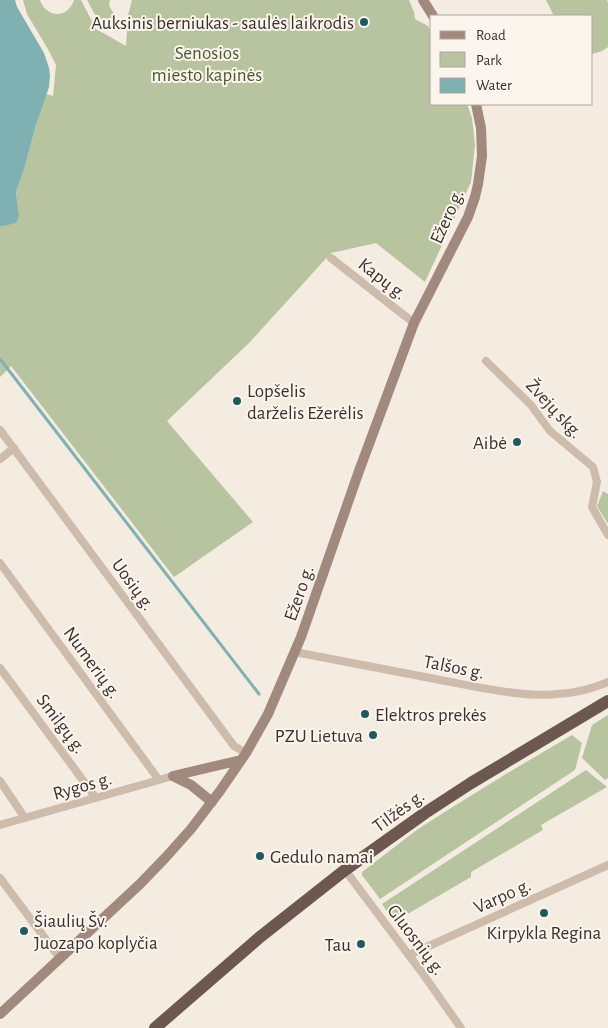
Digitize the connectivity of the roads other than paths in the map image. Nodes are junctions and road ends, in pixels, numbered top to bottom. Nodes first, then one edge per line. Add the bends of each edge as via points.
1 (423, 0) edge
2 (432, 15) edge
3 (476, 105) edge
4 (331, 258) dead end
5 (414, 323) junction
6 (486, 361) dead end
7 (0, 430) edge
8 (14, 448) junction
9 (0, 459) edge
10 (608, 535) edge
11 (0, 563) edge
12 (295, 652) junction
13 (0, 668) edge
14 (608, 682) edge
15 (608, 701) edge
16 (243, 757) junction
17 (173, 776) junction
18 (158, 780) junction
19 (0, 781) edge
20 (96, 798) junction
21 (212, 802) junction
22 (25, 818) junction
23 (0, 825) edge
24 (608, 865) edge
25 (345, 870) junction
26 (0, 878) edge
27 (407, 951) junction
28 (59, 958) junction
29 (0, 1014) edge
30 (459, 1025) edge
31 (155, 1028) edge
32 (448, 1028) edge

1 - 2 main road
3 - 5 main road, Ežero g. via 482,156 475,197
4 - 5 street, Kapų g.
5 - 12 main road, Ežero g.
6 - 10 street, Žvejų skg. via 531,405 550,431 593,467 596,482 592,507
7 - 8 street, Uosių g.
8 - 9 street
8 - 16 street, Uosių g.
11 - 18 street, Numerių g.
12 - 14 street, Talšos g. via 516,694 554,695 584,691
12 - 16 main road, Ežero g. via 268,714
13 - 20 street, Smilgų g.
15 - 25 highway, Tilžės g. via 470,783
16 - 17 main road
16 - 21 main road, Ežero g.
17 - 18 street, Rygos g.
17 - 21 main road
18 - 20 street, Rygos g.
19 - 22 street
20 - 22 street, Rygos g.
21 - 28 main road, Ežero g. via 160,864
22 - 23 street, Rygos g.
24 - 27 street, Varpo g.
25 - 27 street, Gluosnių g.
25 - 31 highway, Tilžės g. via 260,937
26 - 28 street
27 - 30 street, Gluosnių g.
28 - 29 main road, Ežero g.
30 - 32 street

